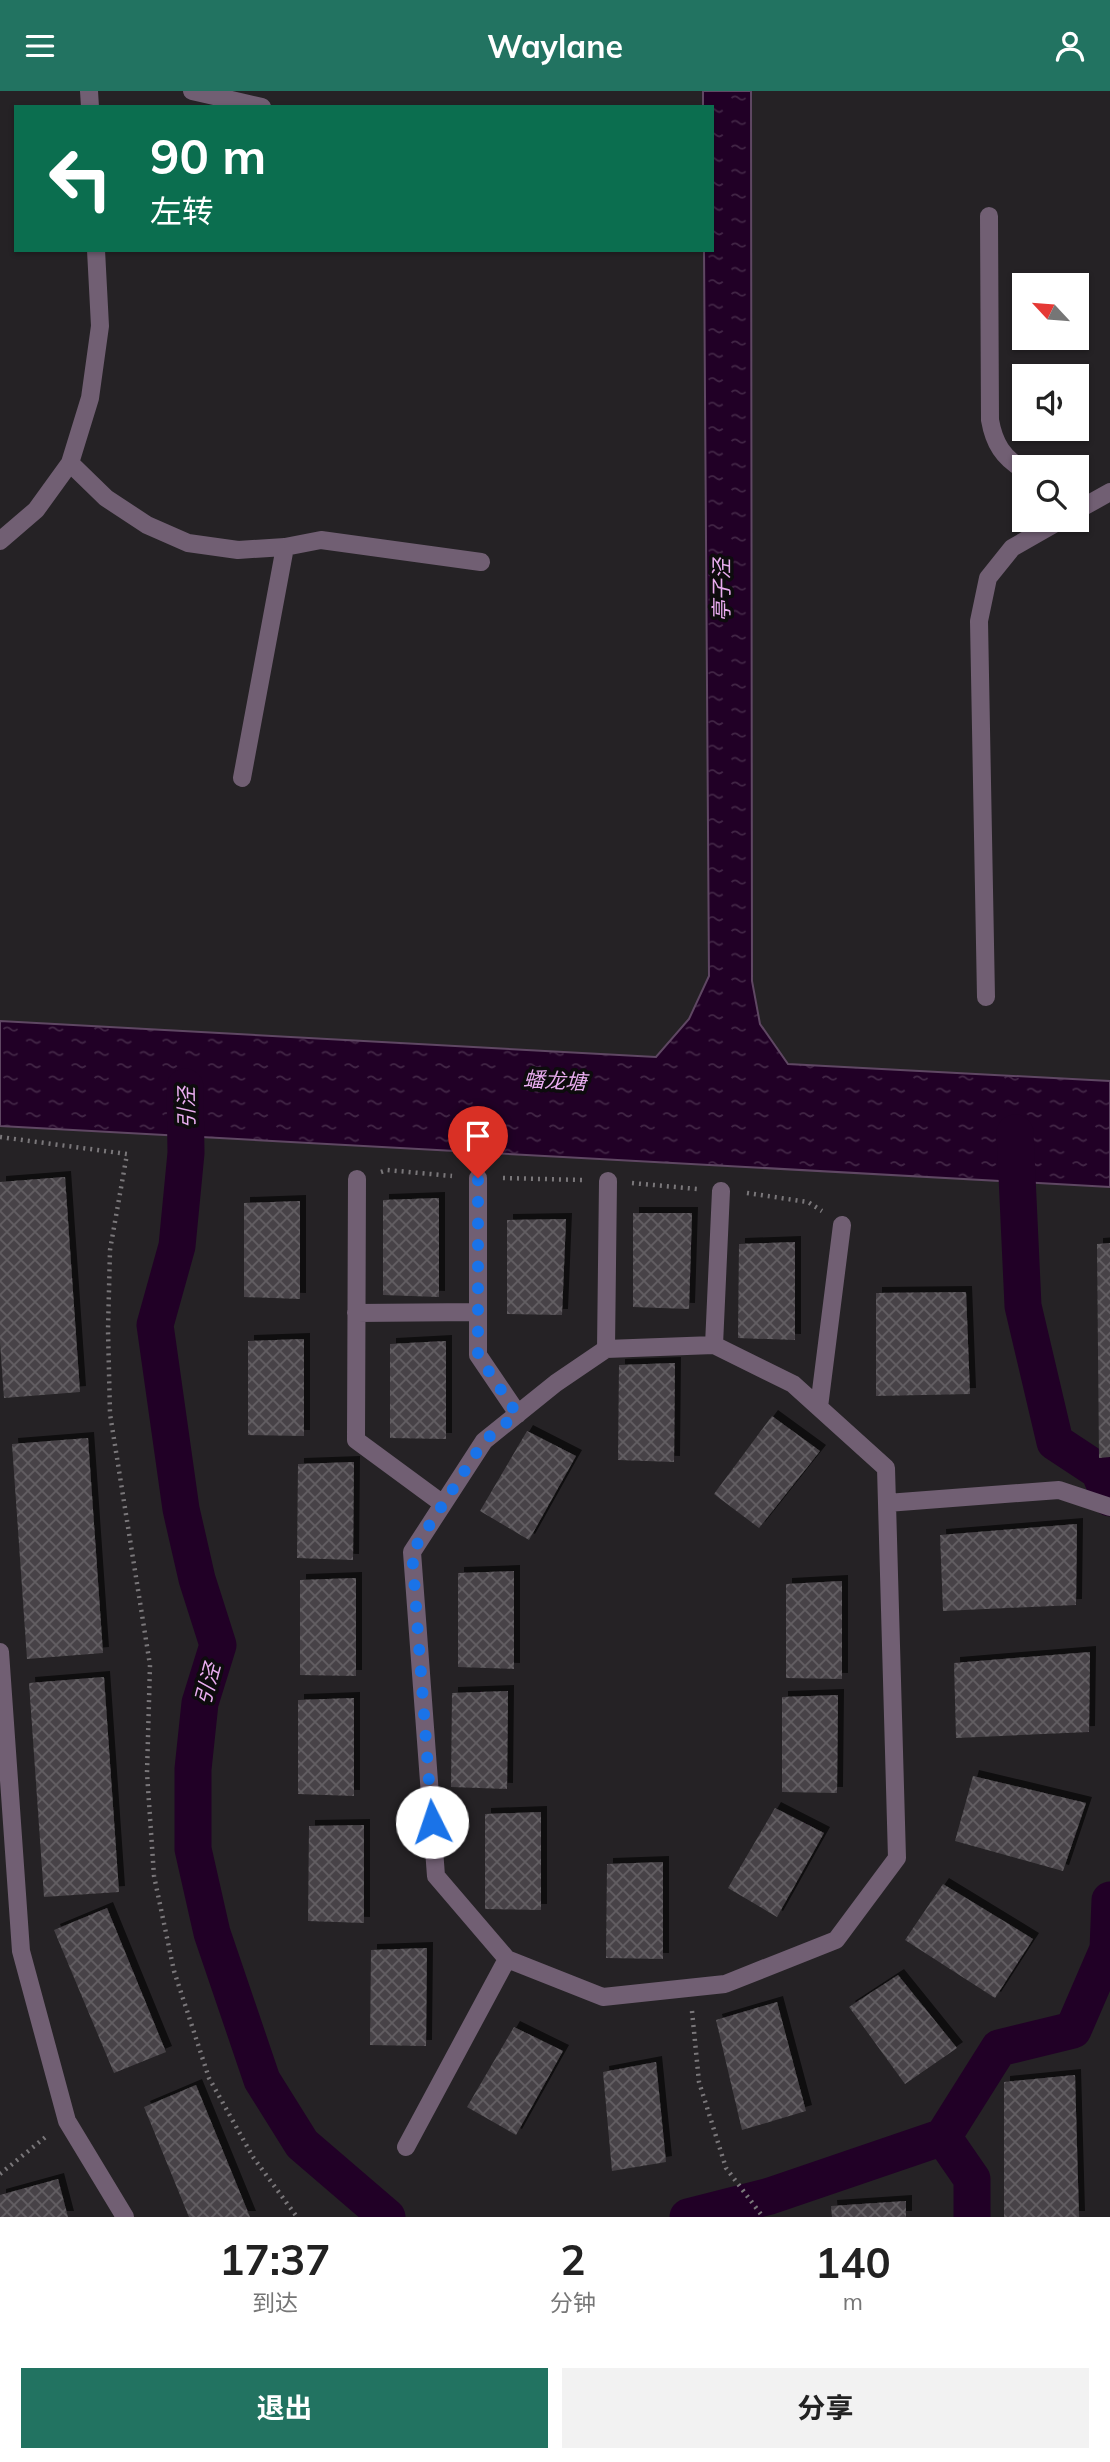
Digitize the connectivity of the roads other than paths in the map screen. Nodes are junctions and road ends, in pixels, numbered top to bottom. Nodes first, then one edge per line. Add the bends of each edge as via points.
1 (192, 91) edge
2 (253, 105) edge
3 (989, 216) dead end
4 (96, 252) edge
5 (1012, 462) edge
6 (69, 463) junction
7 (1110, 492) edge
8 (1089, 501) edge
9 (1040, 532) edge
10 (0, 541) edge
11 (285, 547) junction
12 (481, 562) dead end
13 (242, 778) dead end
14 (986, 997) dead end
15 (478, 1178) dead end
16 (357, 1179) dead end
17 (608, 1181) dead end
18 (721, 1191) dead end
19 (842, 1225) dead end
20 (478, 1312) junction
21 (356, 1313) junction
22 (714, 1345) junction
23 (606, 1349) junction
24 (819, 1407) junction
25 (517, 1414) junction
26 (887, 1503) junction
27 (443, 1504) junction
28 (1110, 1507) edge
29 (0, 1651) edge
30 (507, 1959) junction
31 (407, 2147) dead end
32 (125, 2217) edge

1 - 2 lane
3 - 5 lane via 990,420 993,437
4 - 6 lane via 100,327 90,398
6 - 10 lane via 36,510
6 - 11 lane via 106,498 147,525 188,543 238,550
7 - 8 lane
9 - 14 lane via 1012,548 988,578 979,621
11 - 12 lane via 321,540
11 - 13 lane
15 - 20 lane
16 - 21 lane
17 - 23 lane
18 - 22 lane
19 - 24 lane
20 - 21 lane
20 - 25 lane via 478,1355
21 - 27 lane via 356,1440
22 - 23 lane
22 - 24 lane via 793,1384
23 - 25 lane
24 - 26 lane via 887,1468
25 - 27 lane via 484,1441
26 - 28 lane via 1059,1490
26 - 30 lane via 897,1858 836,1940 725,1984 603,1997
27 - 30 lane via 412,1552 436,1876
29 - 32 lane via 22,1951 67,2120
30 - 31 lane

